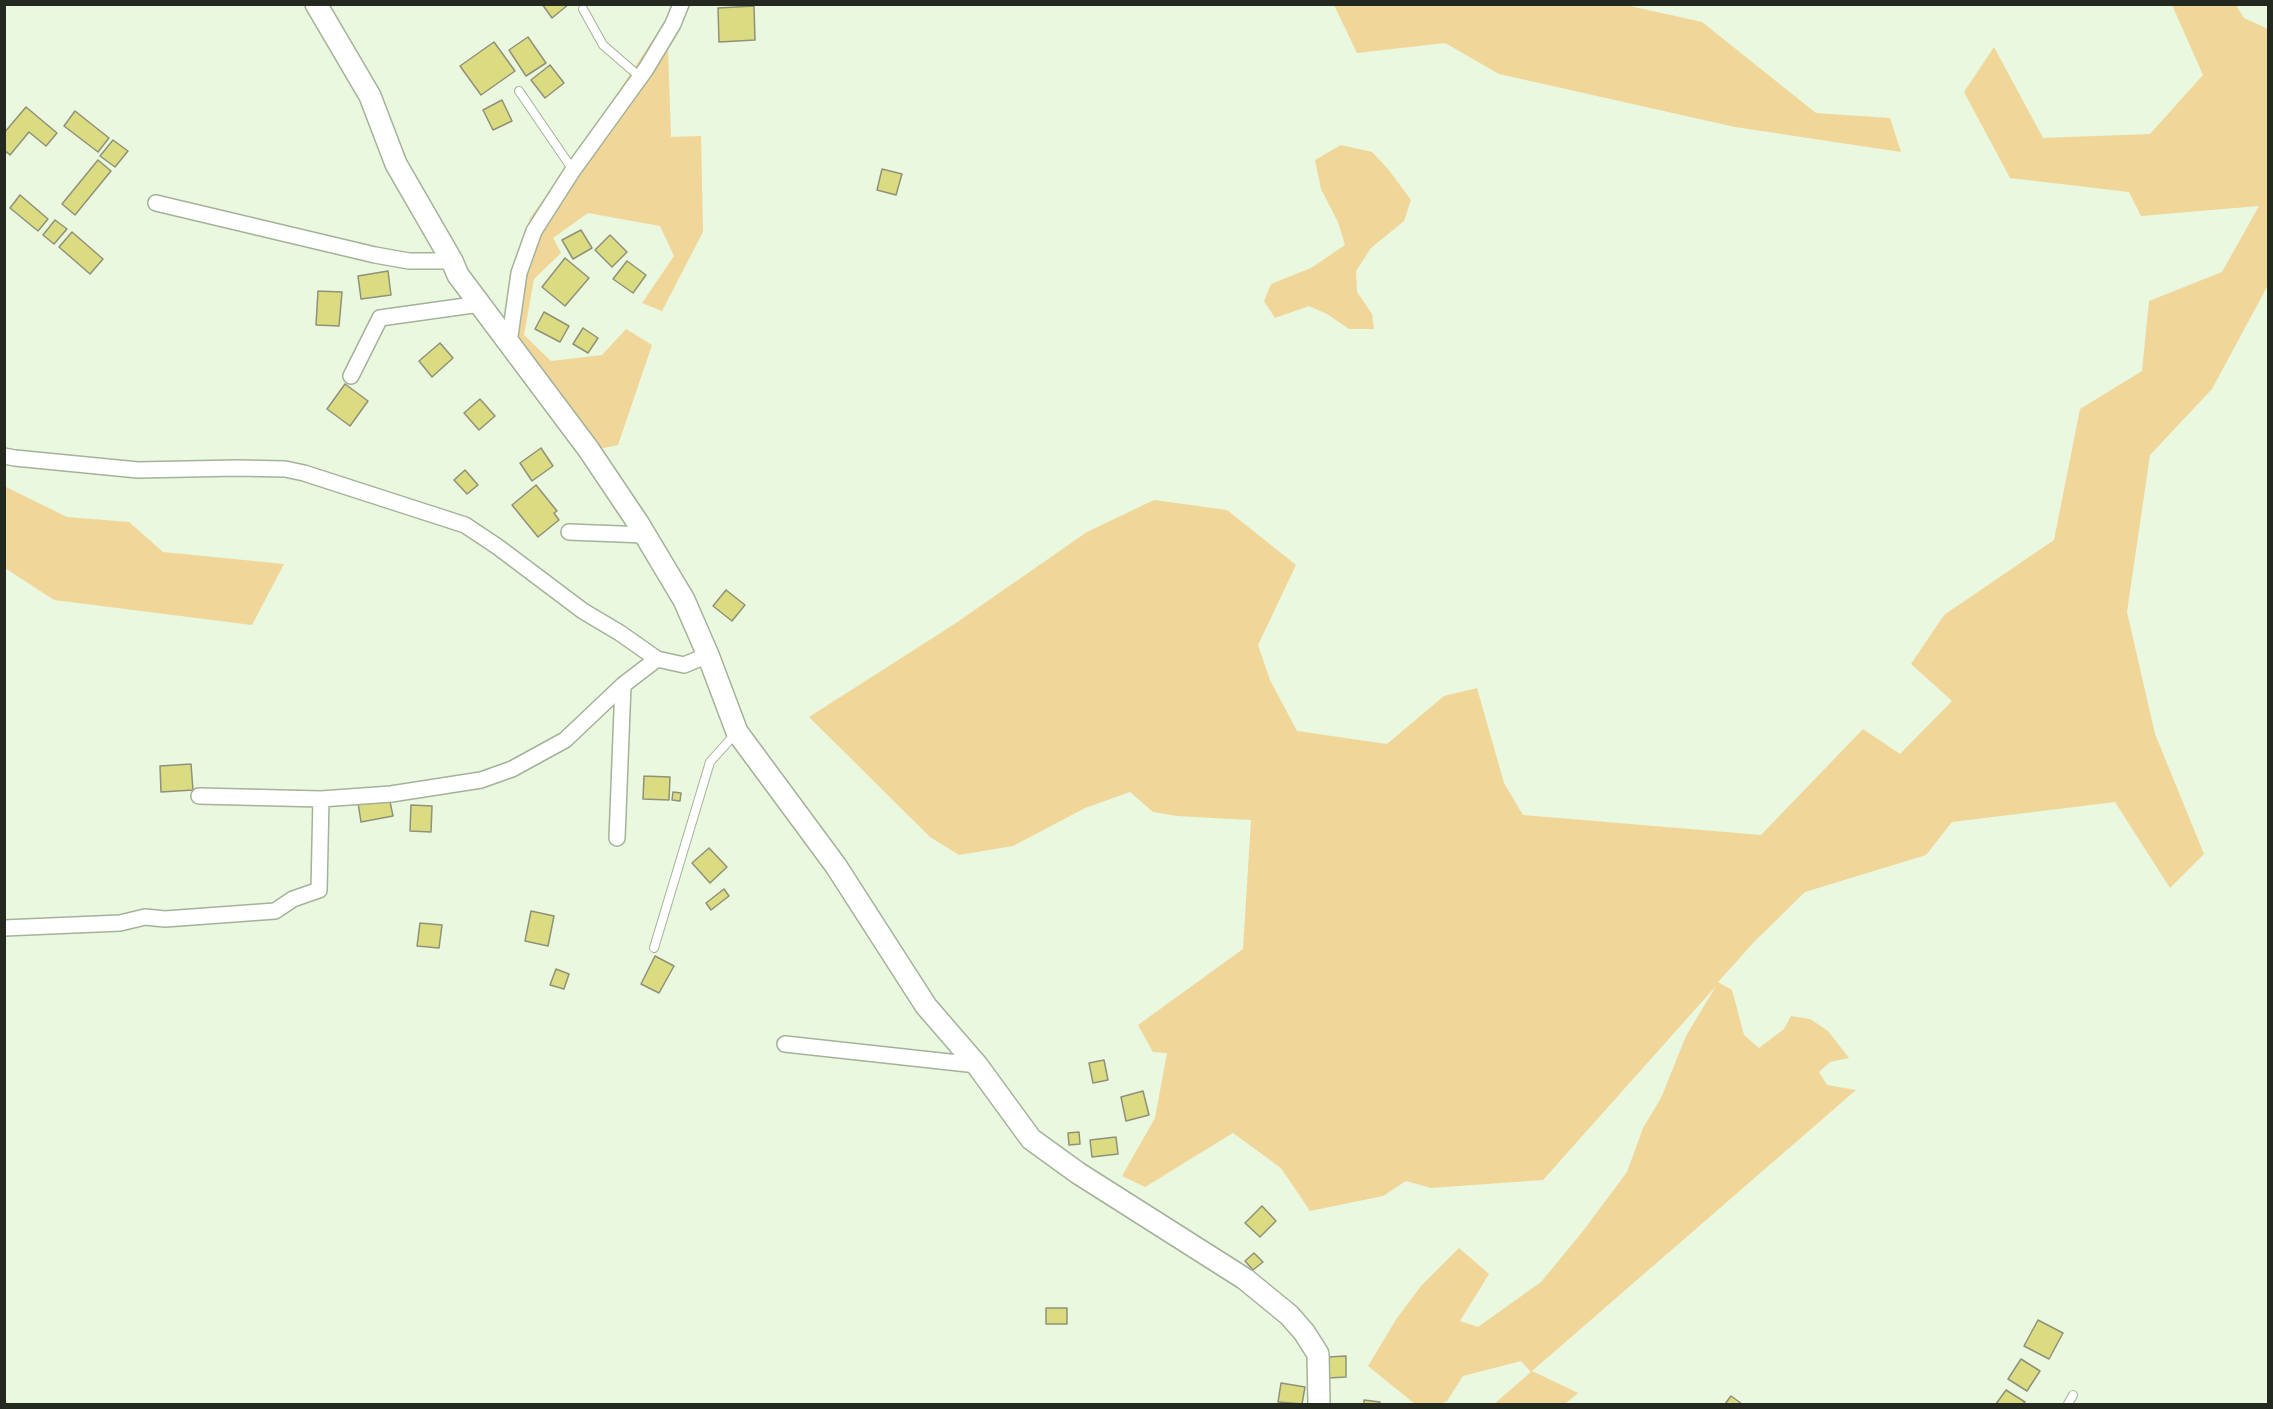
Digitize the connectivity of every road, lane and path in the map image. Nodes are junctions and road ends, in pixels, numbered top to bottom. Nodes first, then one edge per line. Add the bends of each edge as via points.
1 (316, 4) edge
2 (681, 4) edge
3 (583, 9) dead end
4 (640, 76) junction
5 (519, 91) dead end
6 (573, 170) junction
7 (156, 203) dead end
8 (452, 261) junction
9 (480, 304) junction
10 (509, 343) junction
11 (351, 376) dead end
12 (4, 456) edge
13 (569, 532) dead end
14 (645, 535) junction
15 (708, 655) junction
16 (657, 659) junction
17 (623, 685) junction
18 (737, 732) junction
19 (199, 796) dead end
20 (321, 799) junction
21 (617, 838) dead end
22 (4, 928) edge
23 (654, 948) dead end
24 (785, 1044) dead end
25 (977, 1065) junction
26 (2073, 1395) dead end
27 (1319, 1404) edge
28 (2068, 1404) edge

1 - 8 street via 370,96 396,164
2 - 4 street
3 - 4 lane via 603,45
4 - 6 street
5 - 6 lane
6 - 10 street via 534,231 519,273
7 - 8 street via 365,253 409,261
8 - 9 street
9 - 10 street
9 - 11 street via 380,318
10 - 14 street via 589,450
12 - 16 street via 138,470 237,468 304,473 471,529 583,611
13 - 14 street
14 - 15 street via 684,600
15 - 16 street via 684,665
15 - 18 street
16 - 17 street
17 - 20 street via 565,740 512,769 446,786
17 - 21 street
18 - 23 lane via 710,762
18 - 25 street via 836,866 926,1005
19 - 20 street
20 - 22 street via 319,890 293,899 275,911
24 - 25 street
25 - 27 street via 1031,1139 1245,1279 1289,1315 1318,1354
26 - 28 lane

